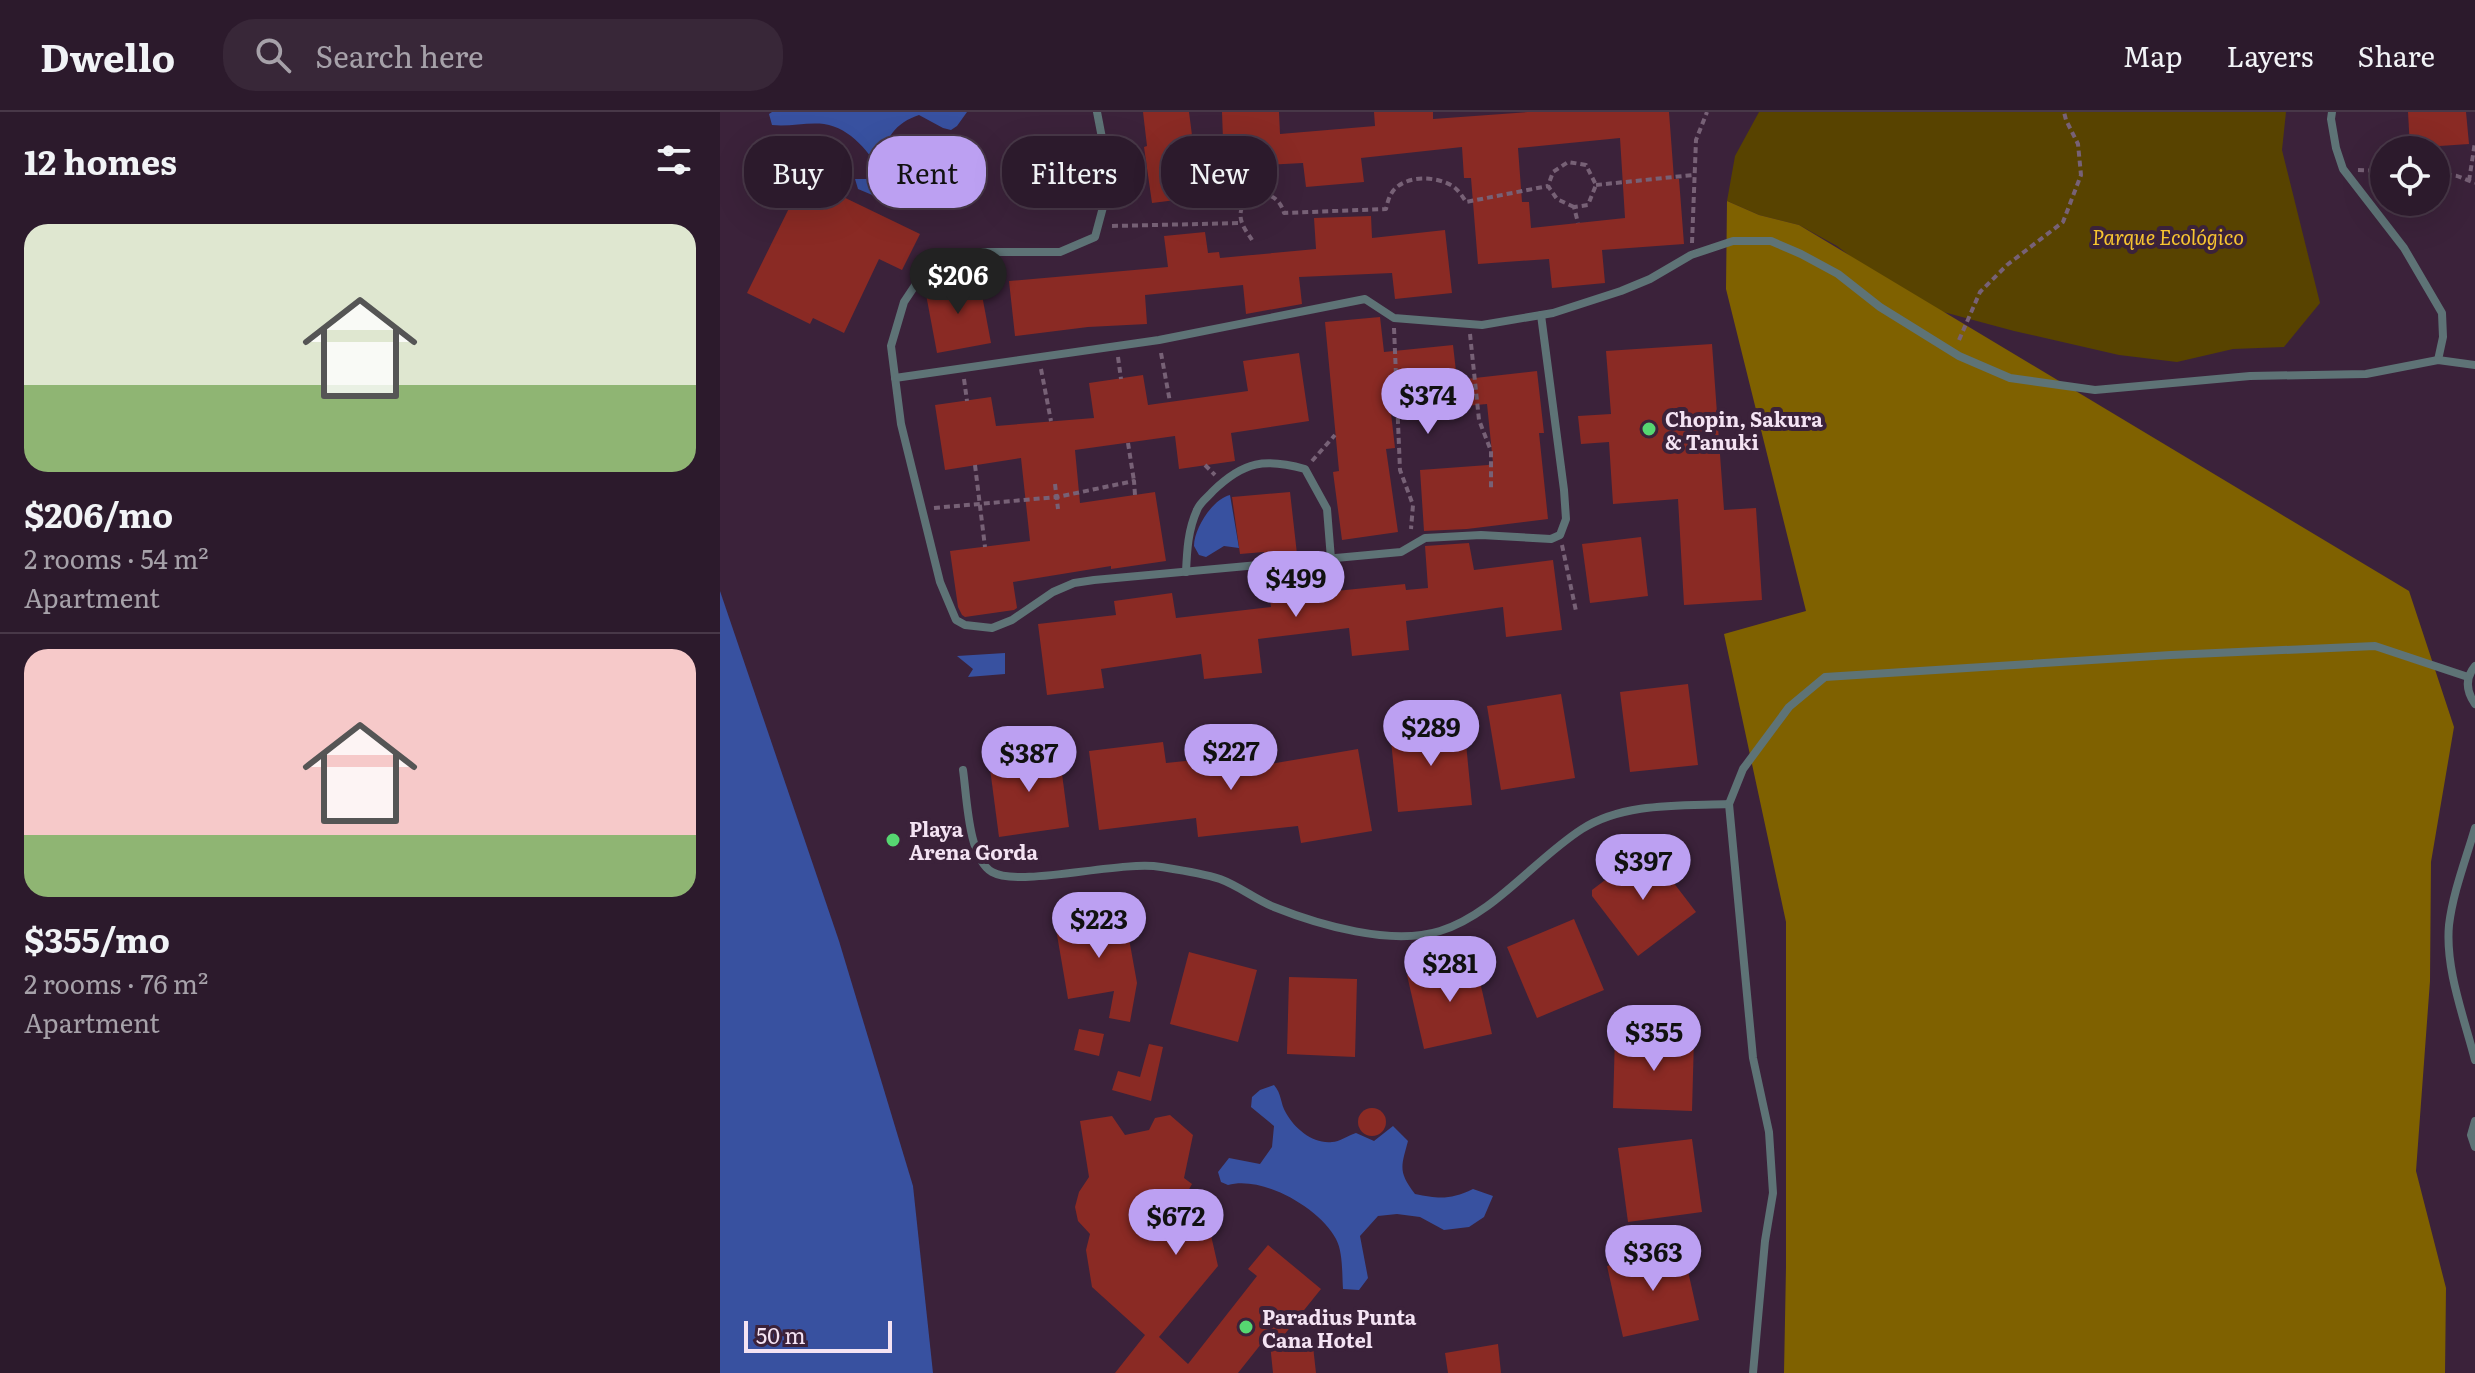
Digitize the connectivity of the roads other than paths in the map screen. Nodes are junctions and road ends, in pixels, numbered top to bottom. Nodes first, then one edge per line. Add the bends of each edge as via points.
1 (1097, 112) edge
2 (2332, 112) edge
3 (1541, 315) junction
4 (2438, 360) junction
5 (2475, 365) edge
6 (895, 378) junction
7 (1331, 559) junction
8 (1186, 572) junction
9 (2475, 666) edge
10 (2468, 677) junction
11 (2475, 704) edge
12 (963, 770) dead end
13 (1729, 804) junction
14 (2475, 828) edge
15 (2475, 1060) edge
16 (2475, 1121) edge
17 (2475, 1147) edge
18 (1753, 1373) edge

1 - 6 lane via 1106,196 1095,237 1060,252 948,252 924,272 904,302 891,346
2 - 4 lane via 2343,169 2404,248 2442,313
3 - 4 lane via 1621,291 1733,241 1771,241 1838,274 1959,356 2010,378 2095,390 2250,376 2366,374
3 - 6 lane via 1482,325 1394,318 1365,299 1159,340
3 - 7 lane via 1564,490 1566,519 1560,535 1425,538 1401,552
4 - 5 lane
6 - 8 lane via 901,424 945,597 956,620 992,628 1074,583
7 - 8 lane
7 - 8 lane via 1327,509 1305,469 1277,461 1251,465 1223,481 1198,506 1188,538
9 - 10 lane
10 - 11 lane
10 - 13 lane via 2375,646 1825,677 1789,707 1743,769
12 - 13 lane via 975,851 992,872 1029,877 1152,866 1219,879 1306,919 1410,936 1464,920 1582,828 1606,817 1642,808
13 - 18 lane via 1753,1058 1769,1132 1773,1193
14 - 15 lane via 2449,925 2450,963
16 - 17 lane

